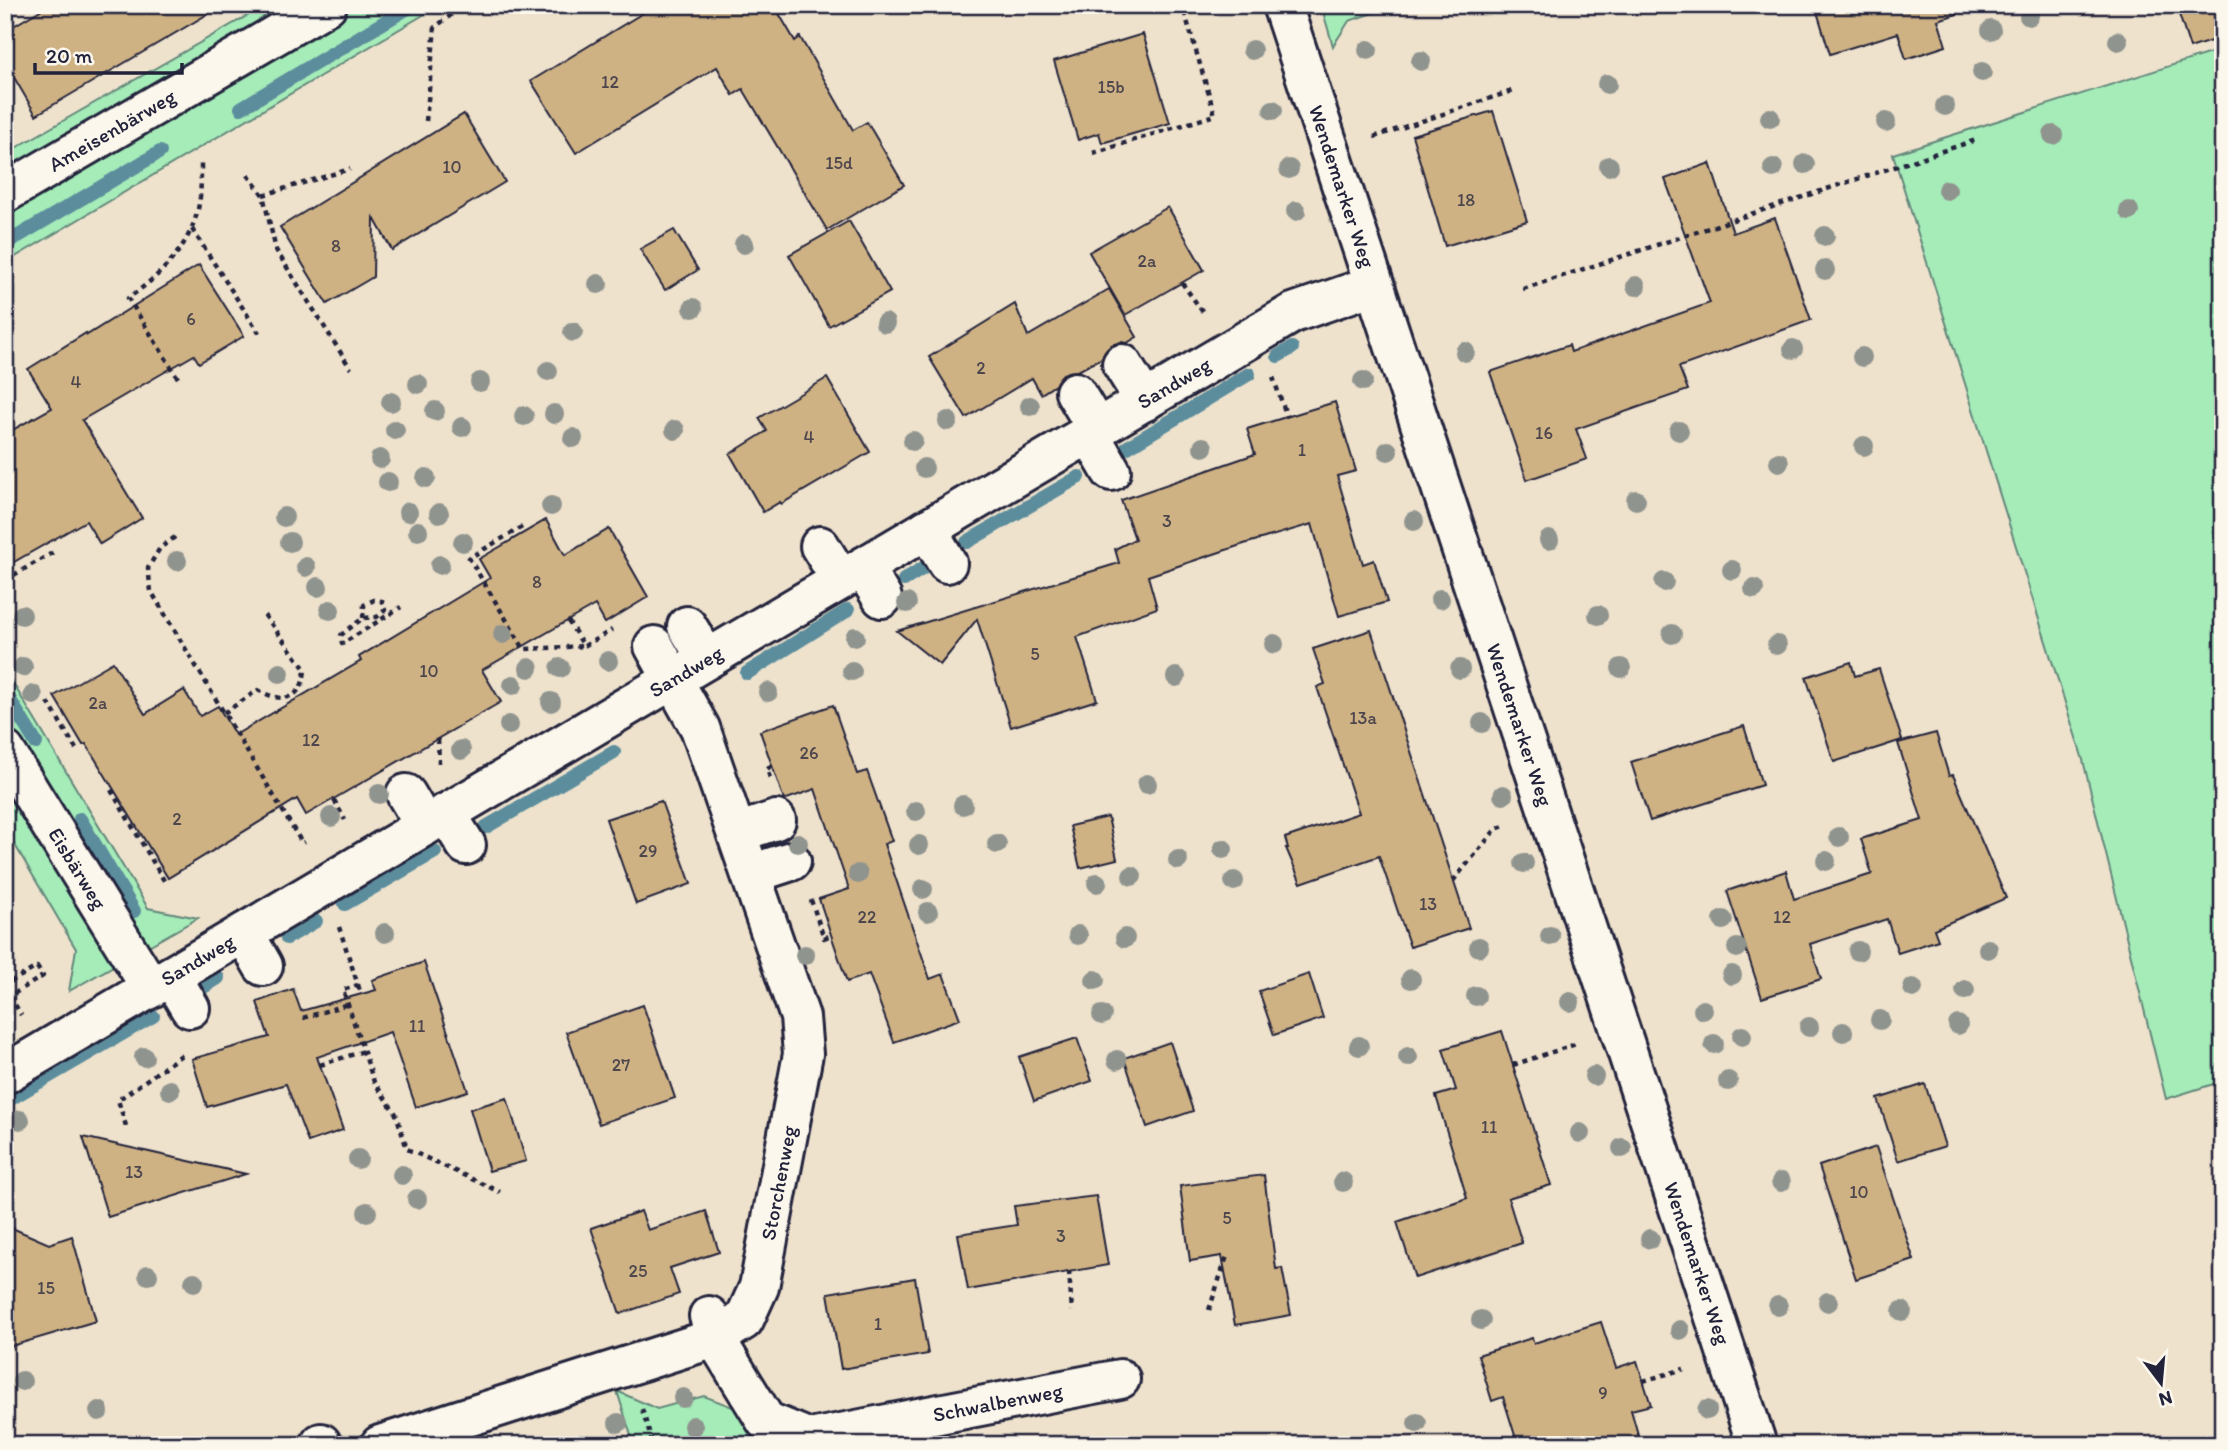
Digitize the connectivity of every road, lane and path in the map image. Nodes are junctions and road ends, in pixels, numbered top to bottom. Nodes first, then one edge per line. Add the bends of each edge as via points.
1 (327, 5) edge
2 (1183, 7) edge
3 (1289, 7) edge
4 (454, 13) dead end
5 (1515, 90) dead end
6 (426, 121) dead end
7 (1979, 139) dead end
8 (1330, 151) junction
9 (1093, 153) dead end
10 (201, 164) dead end
11 (350, 169) dead end
12 (248, 175) dead end
13 (5, 193) edge
14 (263, 195) junction
15 (191, 228) junction
16 (1374, 285) junction
17 (1523, 289) dead end
18 (259, 333) dead end
19 (1122, 364) dead end
20 (351, 369) dead end
21 (178, 377) dead end
22 (1075, 392) dead end
23 (1144, 401) junction
24 (1093, 431) junction
25 (1111, 471) dead end
26 (522, 527) dead end
27 (927, 529) junction
28 (175, 537) dead end
29 (820, 546) dead end
30 (54, 551) dead end
31 (947, 563) dead end
32 (5, 580) edge
33 (862, 582) junction
34 (401, 607) dead end
35 (263, 613) dead end
36 (363, 618) junction
37 (568, 621) dead end
38 (687, 626) dead end
39 (615, 628) dead end
40 (584, 646) junction
41 (654, 646) dead end
42 (707, 659) junction
43 (674, 679) junction
44 (48, 702) dead end
45 (224, 713) junction
46 (438, 739) dead end
47 (76, 749) dead end
48 (5, 751) edge
49 (439, 775) dead end
50 (111, 790) dead end
51 (1548, 810) junction
52 (345, 819) dead end
53 (776, 820) dead end
54 (334, 825) dead end
55 (737, 832) junction
56 (313, 837) dead end
57 (751, 874) junction
58 (800, 876) joint
59 (1453, 880) dead end
60 (166, 884) dead end
61 (321, 888) junction
62 (244, 933) junction
63 (831, 935) dead end
64 (263, 966) dead end
65 (37, 967) dead end
66 (5, 974) edge
67 (161, 982) junction
68 (358, 985) junction
69 (5, 988) edge
70 (361, 994) dead end
71 (10, 996) dead end
72 (348, 1004) junction
73 (190, 1008) dead end
74 (303, 1017) dead end
75 (1620, 1029) junction
76 (190, 1049) dead end
77 (364, 1051) junction
78 (320, 1065) dead end
79 (1513, 1065) dead end
80 (5, 1074) edge
81 (126, 1126) dead end
82 (500, 1192) dead end
83 (1227, 1256) dead end
84 (1069, 1271) dead end
85 (1209, 1310) dead end
86 (1072, 1311) dead end
87 (712, 1327) junction
88 (1121, 1379) dead end
89 (843, 1439) edge
90 (380, 1445) edge
91 (1757, 1445) edge

1 - 13 street, Ameisenbärweg
2 - 9 path via 1215,115
3 - 8 street, Wendemarker Weg
4 - 6 path via 435,27
5 - 8 path
7 - 17 path
8 - 16 street, Wendemarker Weg
10 - 15 path via 200,200
11 - 14 path
12 - 14 path
14 - 20 path via 276,250
15 - 18 path
15 - 21 path via 177,256 128,298
16 - 23 street, Sandweg via 1293,313
16 - 51 street, Wendemarker Weg
19 - 23 street
22 - 24 street
23 - 24 street, Sandweg
24 - 25 street
24 - 27 street, Sandweg
26 - 40 path via 469,558 524,649
27 - 31 street
27 - 33 street, Sandweg
28 - 45 path via 160,548 148,568 151,591
29 - 33 street
30 - 32 path
33 - 42 street, Sandweg
34 - 36 path via 342,644 341,635
35 - 45 path via 305,669 304,684 285,698 258,690
36 - 36 path via 364,605 382,601 385,610 377,617
37 - 40 path
38 - 42 street
39 - 40 path
41 - 43 street, Storchenweg
42 - 43 street, Sandweg
43 - 55 street, Storchenweg via 701,728
43 - 61 street, Sandweg
44 - 47 path
45 - 56 path via 302,843
46 - 49 path
48 - 67 street, Eisbärweg
50 - 60 path
51 - 59 path via 1496,829
51 - 75 street, Wendemarker Weg
52 - 54 path
53 - 55 street
55 - 57 street, Storchenweg
57 - 58 street
57 - 87 street, Storchenweg via 800,1017 803,1054 759,1287 744,1320
58 - 63 path via 824,938
61 - 62 street, Sandweg
61 - 68 path
62 - 64 street
62 - 67 street, Sandweg
65 - 66 path via 10,982
67 - 73 street, Eisbärweg
67 - 80 street, Sandweg
68 - 70 path
68 - 72 path via 342,990
69 - 71 path
72 - 74 path
72 - 77 path
75 - 79 path
75 - 91 street, Wendemarker Weg
76 - 81 path via 118,1100
77 - 78 path
77 - 82 path via 374,1082 396,1114 407,1149
83 - 85 path
84 - 86 path
87 - 89 street, Schwalbenweg via 766,1421 810,1438
87 - 90 street, Storchenweg
88 - 89 street, Schwalbenweg via 889,1433

